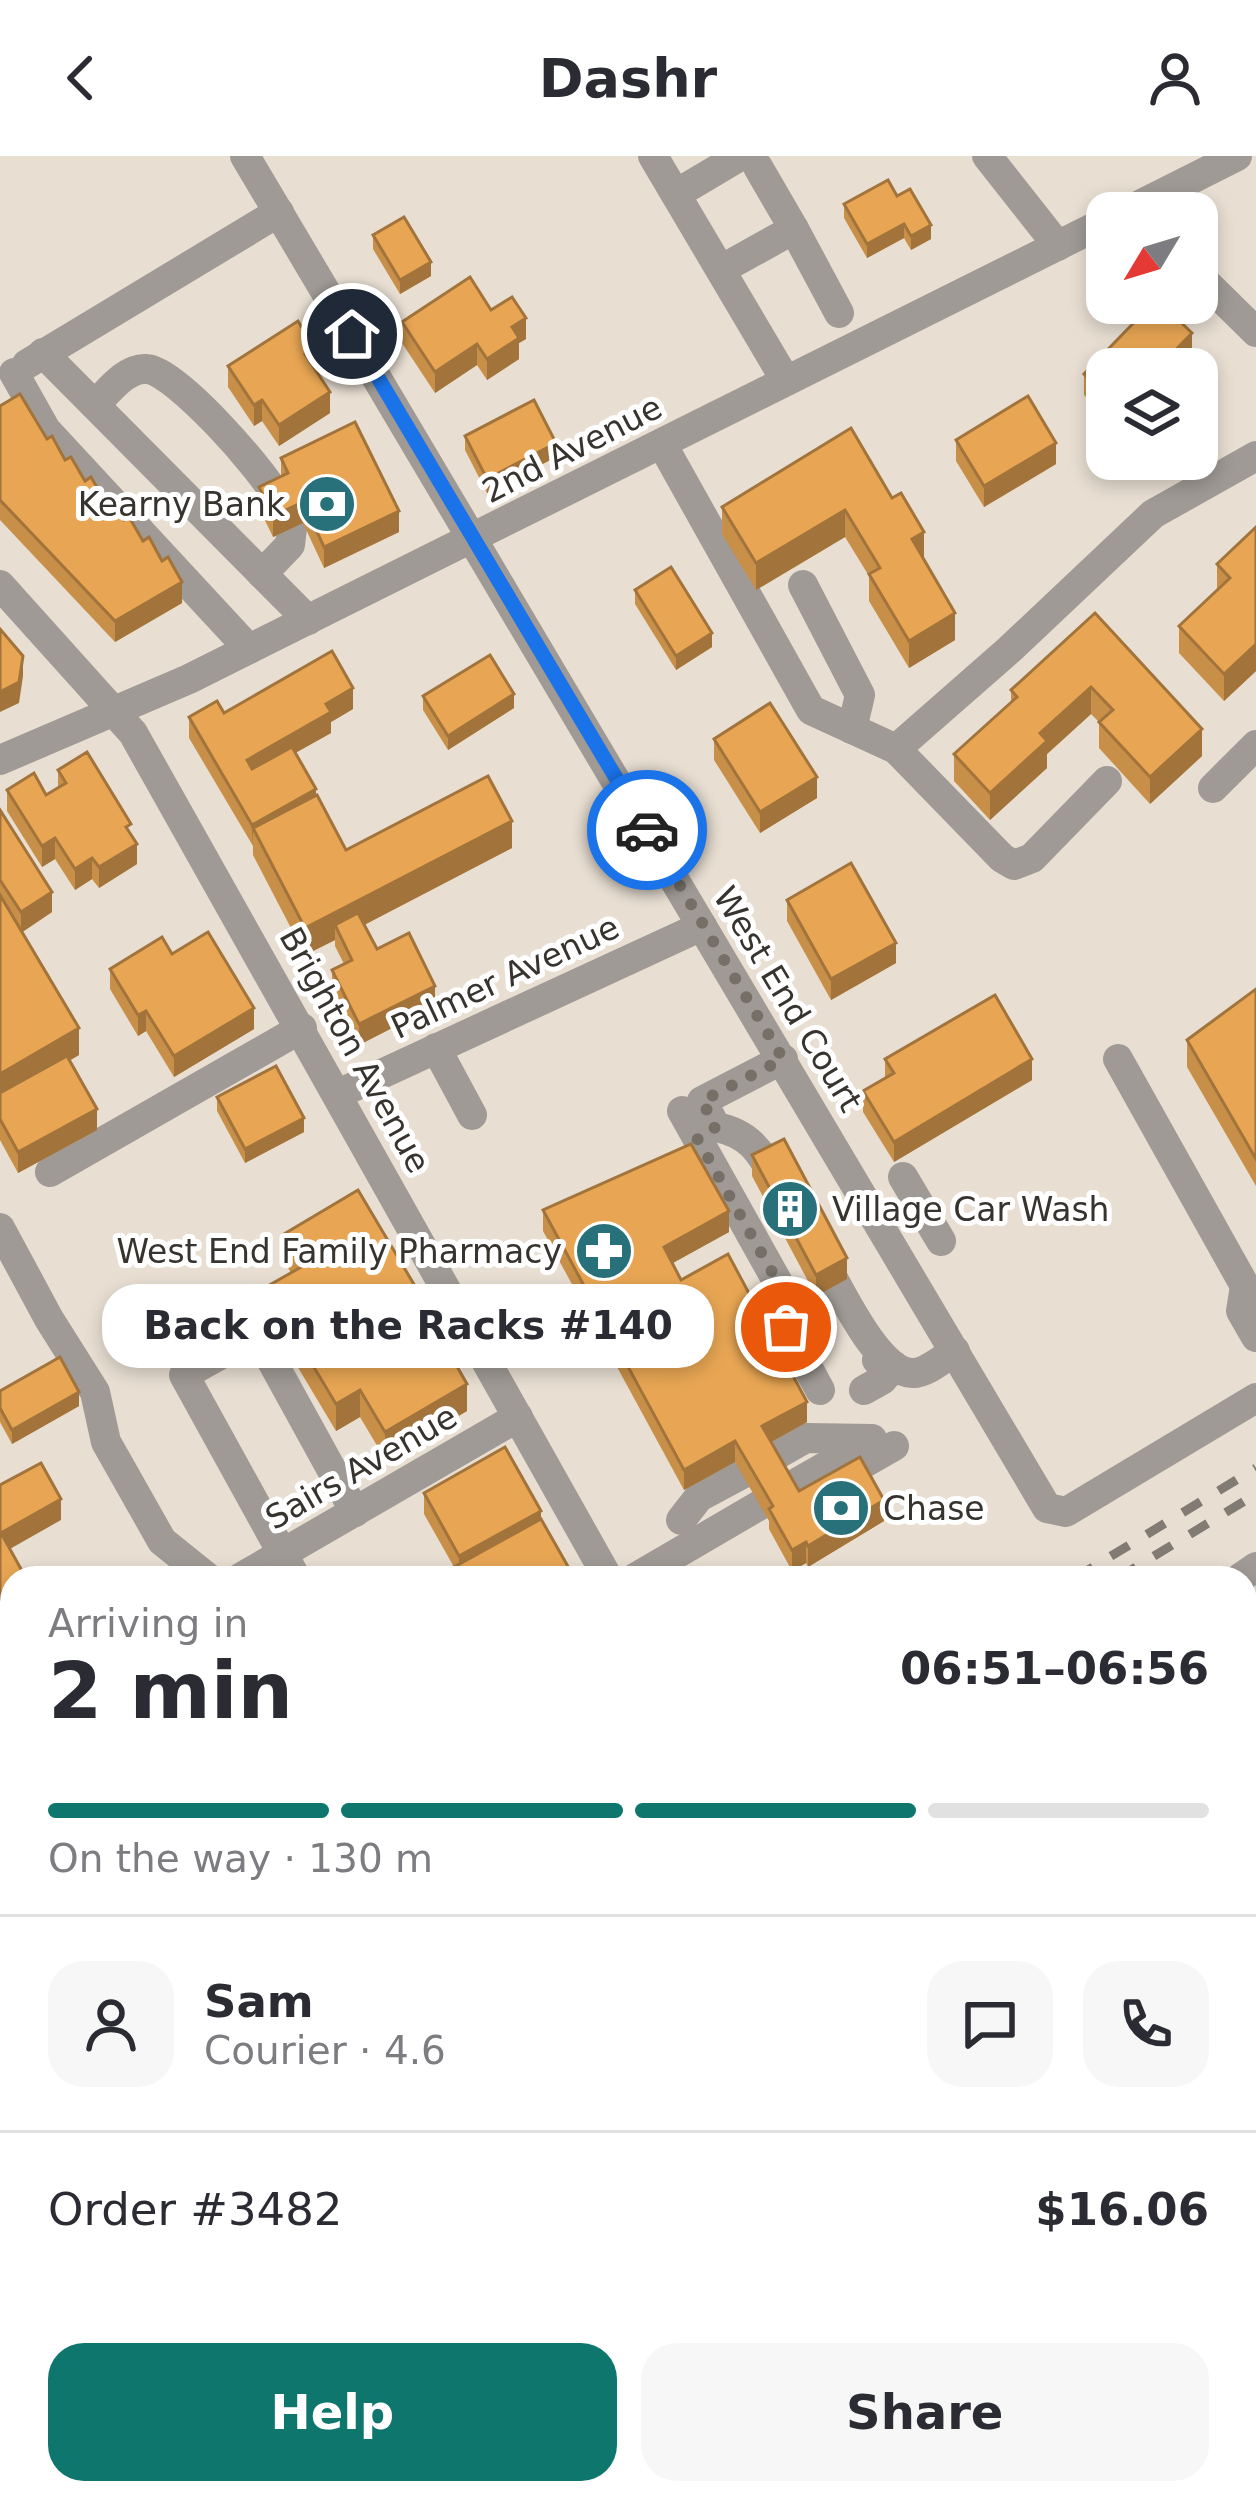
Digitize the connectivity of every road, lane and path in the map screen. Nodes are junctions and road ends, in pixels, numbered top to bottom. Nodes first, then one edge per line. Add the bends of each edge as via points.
1 (245, 156) edge
2 (653, 156) edge
3 (987, 156) edge
4 (1237, 156) edge
5 (749, 161) edge
6 (1166, 192) edge
7 (676, 194) junction
8 (279, 212) junction
9 (794, 229) junction
10 (1086, 232) edge
11 (1058, 246) junction
12 (722, 269) junction
13 (1218, 295) edge
14 (839, 313) dead end
15 (1256, 332) edge
16 (44, 353) junction
17 (7, 377) edge
18 (786, 381) junction
19 (95, 405) junction
20 (662, 444) junction
21 (1256, 456) edge
22 (278, 499) edge
23 (292, 528) edge
24 (475, 538) junction
25 (262, 574) junction
26 (0, 585) edge
27 (803, 585) dead end
28 (308, 620) junction
29 (249, 649) junction
30 (115, 709) junction
31 (852, 729) junction
32 (1256, 745) edge
33 (896, 748) junction
34 (0, 760) edge
35 (1107, 781) dead end
36 (1214, 788) dead end
37 (702, 926) junction
38 (302, 1028) junction
39 (436, 1048) junction
40 (783, 1059) junction
41 (1118, 1060) dead end
42 (338, 1094) junction
43 (472, 1114) dead end
44 (699, 1119) junction
45 (50, 1172) dead end
46 (903, 1177) dead end
47 (0, 1228) edge
48 (941, 1241) dead end
49 (1251, 1289) edge
50 (1256, 1337) edge
51 (955, 1351) junction
52 (900, 1369) junction
53 (820, 1390) dead end
54 (1256, 1398) edge
55 (518, 1417) junction
56 (878, 1423) junction
57 (769, 1490) junction
58 (355, 1512) junction
59 (193, 1566) edge
60 (283, 1566) edge
61 (293, 1566) edge
62 (601, 1566) edge
63 (652, 1566) edge

1 - 8 street, West End Court
2 - 7 street
3 - 11 street
4 - 6 street
5 - 7 street
5 - 9 street
7 - 12 street
8 - 16 street
8 - 24 street, West End Court
9 - 12 street
9 - 14 street
10 - 11 street, 2nd Avenue
11 - 18 street, 2nd Avenue
12 - 18 street
13 - 15 street
16 - 17 street
16 - 19 street
17 - 29 street via 46,430
18 - 20 street, 2nd Avenue
19 - 22 street via 127,375 151,369 247,454
19 - 25 street
20 - 24 street, 2nd Avenue
20 - 31 street via 811,710
21 - 33 street via 1153,514
23 - 25 street via 290,544
24 - 28 street, 2nd Avenue
24 - 37 street, West End Court
25 - 28 street
26 - 30 street, Brighton Avenue
27 - 31 street via 860,694
28 - 29 street, 2nd Avenue
29 - 30 street, 2nd Avenue
30 - 34 street, 2nd Avenue
30 - 38 street, Brighton Avenue
31 - 33 street
32 - 36 street
33 - 35 street via 1014,865 1032,858
37 - 39 street, Palmer Avenue
37 - 40 street, West End Court
38 - 42 street, Brighton Avenue
38 - 45 street
39 - 42 street, Palmer Avenue
39 - 43 street
40 - 44 street
40 - 51 street, West End Court
41 - 49 street
42 - 55 street, Brighton Avenue
44 - 52 street via 753,1141 868,1338
44 - 53 street
46 - 48 street
47 - 59 street via 95,1392 106,1442 162,1541
49 - 50 street via 1241,1311
51 - 52 street via 920,1372
51 - 54 street, West End Court via 1047,1508 1066,1512
52 - 56 street
55 - 58 street, Sairs Avenue
55 - 62 street, Brighton Avenue
56 - 57 street
56 - 57 street via 840,1439 806,1438
57 - 63 street
58 - 60 street via 257,1334 184,1375
58 - 61 street, Sairs Avenue

